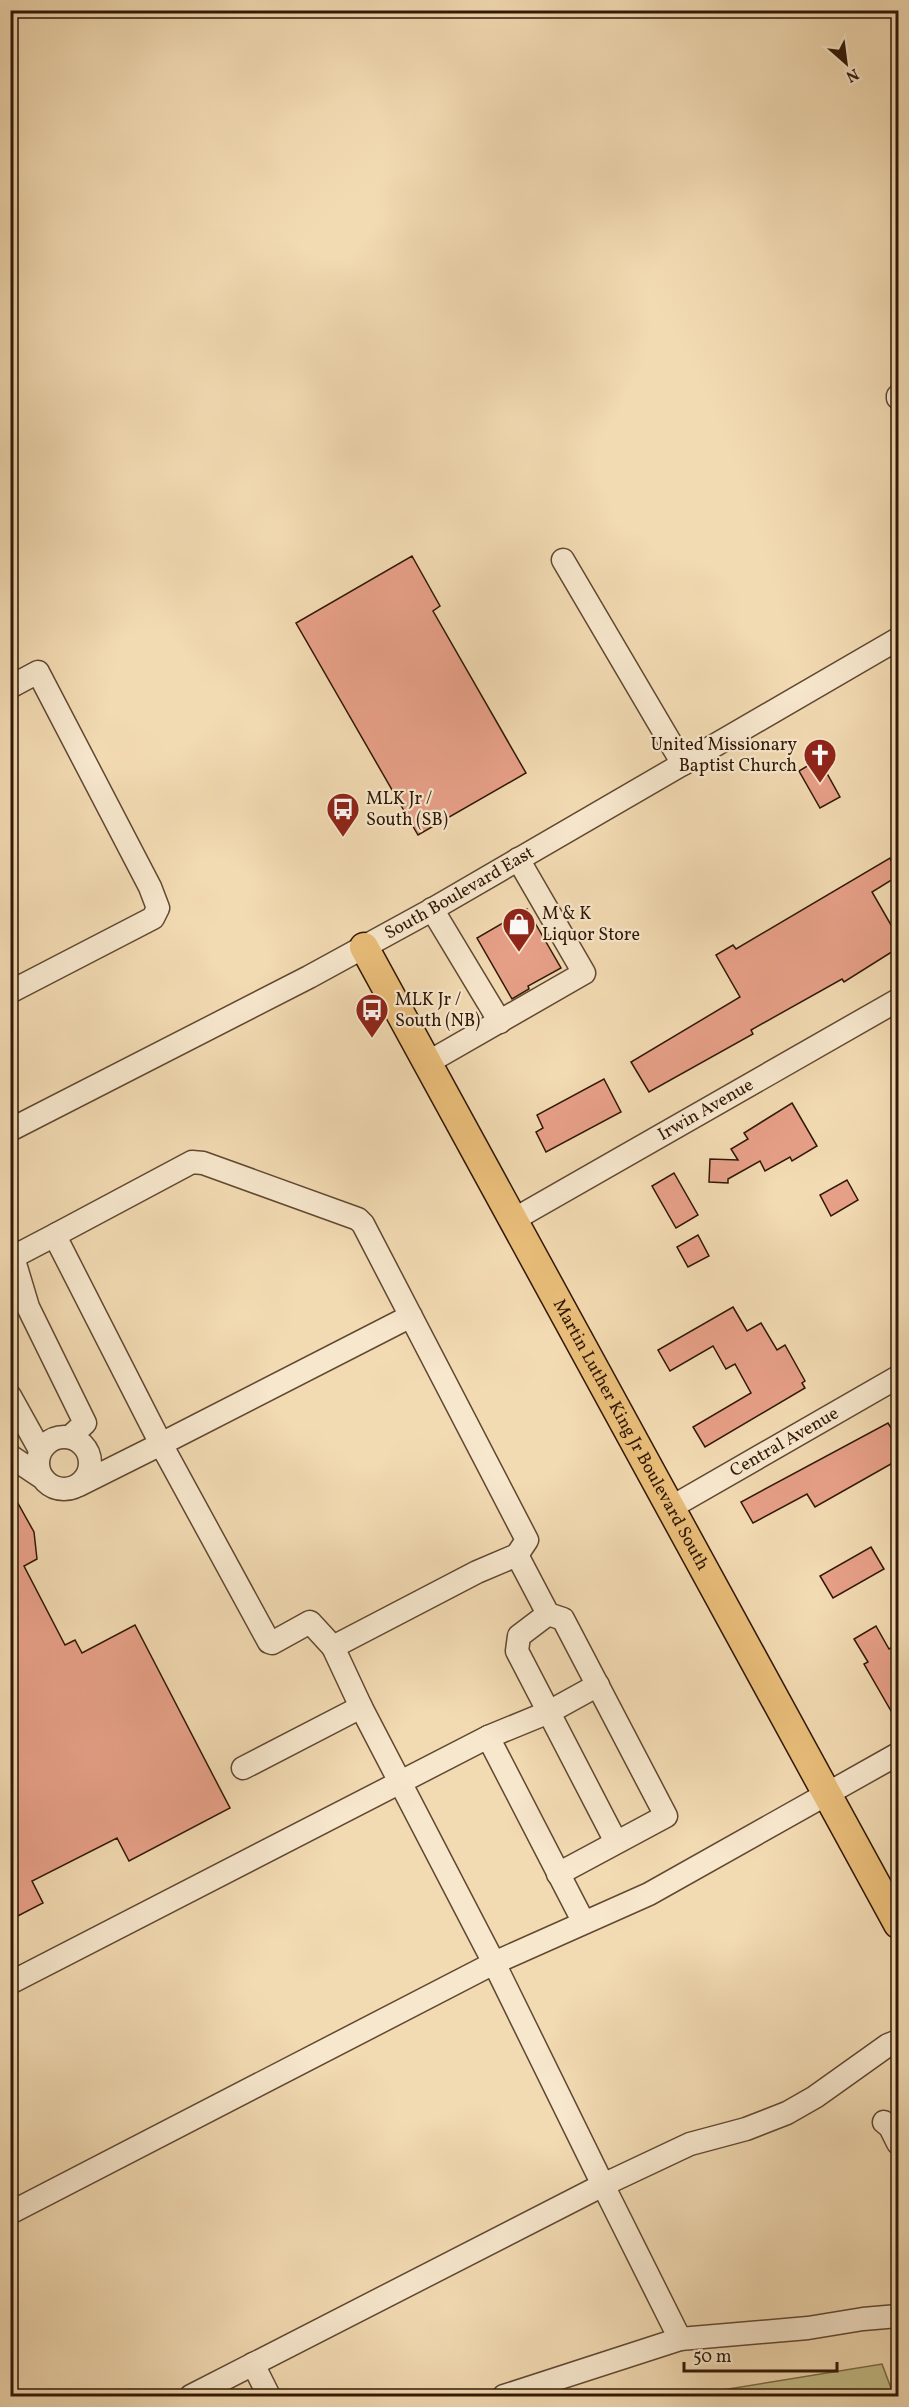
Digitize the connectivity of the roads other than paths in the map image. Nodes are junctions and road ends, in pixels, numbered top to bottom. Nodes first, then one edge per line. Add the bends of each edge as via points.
1 (563, 560) dead end
2 (898, 639) edge
3 (10, 687) edge
4 (682, 764) junction
5 (518, 859) junction
6 (432, 909) junction
7 (364, 947) junction
8 (10, 992) edge
9 (898, 1000) edge
10 (500, 1023) junction
11 (427, 1063) junction
12 (10, 1130) edge
13 (513, 1220) junction
14 (57, 1234) junction
15 (411, 1316) junction
16 (898, 1377) edge
17 (10, 1396) edge
18 (70, 1437) junction
19 (161, 1444) junction
20 (40, 1450) junction
21 (10, 1456) edge
22 (40, 1476) junction
23 (79, 1485) junction
24 (670, 1508) junction
25 (517, 1555) junction
26 (548, 1614) junction
27 (333, 1647) junction
28 (598, 1685) junction
29 (361, 1707) junction
30 (549, 1712) junction
31 (488, 1737) junction
32 (898, 1754) edge
33 (243, 1768) dead end
34 (400, 1782) junction
35 (828, 1794) junction
36 (616, 1842) junction
37 (558, 1874) junction
38 (583, 1921) junction
39 (898, 1924) edge
40 (494, 1963) junction
41 (10, 1983) edge
42 (898, 2041) edge
43 (884, 2122) dead end
44 (898, 2143) edge
45 (603, 2185) junction
46 (10, 2213) edge
47 (898, 2316) edge
48 (680, 2339) junction
49 (253, 2364) junction
50 (190, 2397) edge
51 (269, 2397) edge
52 (504, 2397) edge

1 - 4 street
2 - 4 street, South Boulevard East
3 - 8 street via 38,672 158,908 153,918
4 - 5 street, South Boulevard East
5 - 6 street, South Boulevard East
5 - 10 street via 584,973
6 - 7 street, South Boulevard East
6 - 10 street
7 - 11 main road, Martin Luther King Jr Boulevard South
7 - 12 street, South Boulevard East
9 - 13 street, Irwin Avenue
10 - 11 street
11 - 13 main road, Martin Luther King Jr Boulevard South
13 - 24 main road, Martin Luther King Jr Boulevard South
14 - 15 street via 192,1162 203,1162 358,1219
14 - 18 street via 13,1257 28,1307 85,1423
14 - 19 street via 56,1241
15 - 19 street
15 - 25 street via 526,1540
16 - 24 street, Central Avenue
17 - 20 street
18 - 20 street via 53,1438
18 - 23 street via 89,1454 89,1471
19 - 23 street
19 - 27 street via 266,1640 272,1642 310,1622
20 - 22 street
21 - 22 street
22 - 23 street via 62,1490
24 - 35 main road, Martin Luther King Jr Boulevard South
25 - 26 street
25 - 27 street
26 - 28 street via 563,1619
26 - 30 street via 519,1636 517,1651
27 - 29 street
28 - 30 street
28 - 36 street via 666,1816
29 - 33 street
29 - 34 street
30 - 31 street
30 - 36 street
31 - 34 street
31 - 37 street
32 - 35 street
34 - 40 street
34 - 41 street
35 - 38 street via 649,1894
35 - 39 main road, Martin Luther King Jr Boulevard South
36 - 37 street
37 - 38 street
38 - 40 street
40 - 45 street
40 - 46 street
42 - 45 street via 787,2113 690,2144
43 - 44 street
45 - 48 street
45 - 49 street
47 - 48 street
48 - 52 street
49 - 50 street
49 - 51 street

